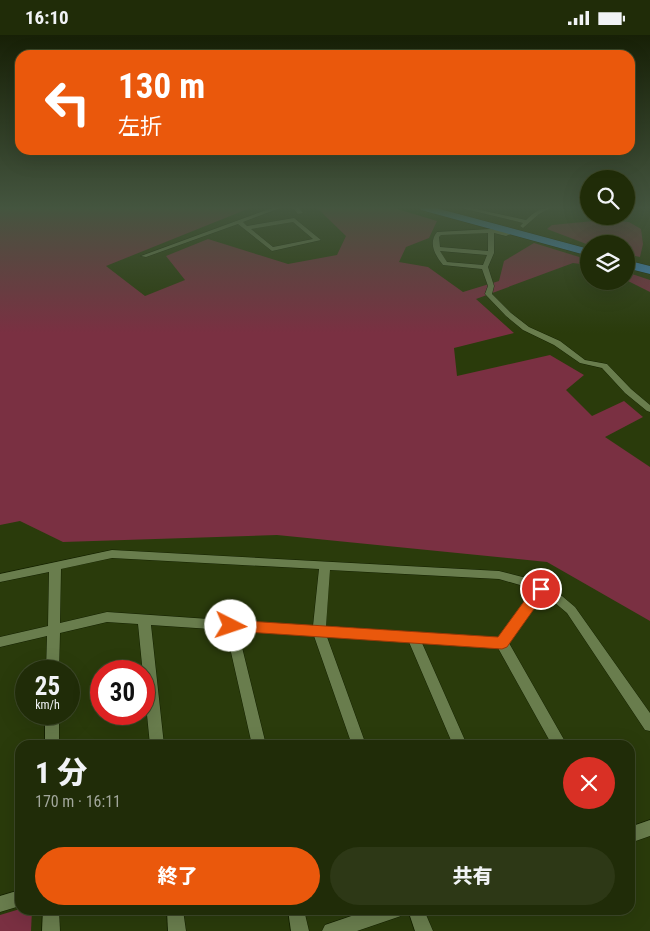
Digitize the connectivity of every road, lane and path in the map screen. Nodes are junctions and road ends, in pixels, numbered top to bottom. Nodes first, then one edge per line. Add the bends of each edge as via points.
1 (436, 249) edge
2 (161, 250) edge
3 (447, 250) edge
4 (491, 250) edge
5 (491, 253) junction
6 (144, 256) dead end
7 (635, 261) edge
8 (650, 265) edge
9 (635, 266) edge
10 (485, 267) junction
11 (650, 270) edge
12 (650, 409) edge
13 (325, 565) junction
14 (54, 566) junction
15 (0, 578) edge
16 (541, 589) junction
17 (144, 619) junction
18 (231, 626) junction
19 (53, 628) junction
20 (319, 632) junction
21 (413, 637) junction
22 (0, 642) edge
23 (502, 643) junction
24 (53, 660) edge
25 (52, 725) edge
26 (650, 725) edge
27 (52, 740) edge
28 (156, 740) edge
29 (258, 740) edge
30 (357, 740) edge
31 (458, 740) edge
32 (557, 740) edge
33 (650, 828) edge
34 (635, 833) edge
35 (15, 900) edge
36 (0, 904) edge
37 (51, 915) edge
38 (175, 915) edge
39 (297, 915) edge
40 (379, 915) edge
41 (418, 915) edge
42 (51, 931) edge
43 (177, 931) edge
44 (300, 931) edge
45 (331, 931) edge
46 (424, 931) edge

1 - 10 street via 445,264
2 - 6 street
3 - 5 street
4 - 5 street
5 - 10 street
7 - 8 highway
9 - 11 highway
10 - 12 street via 491,286 488,294 496,303 530,331 558,343 580,361 604,366
13 - 14 street via 112,554
13 - 16 street via 499,575
13 - 20 street
14 - 15 street
14 - 19 street
16 - 23 street
16 - 26 street via 571,610
17 - 18 street
17 - 19 street via 107,617
17 - 28 street
18 - 20 street
18 - 29 street
19 - 22 street
19 - 24 street
20 - 21 street
20 - 30 street
21 - 23 street
21 - 31 street
23 - 32 street
25 - 27 street
33 - 34 street
35 - 36 street
37 - 42 street
38 - 43 street
39 - 44 street
40 - 45 street
41 - 46 street

